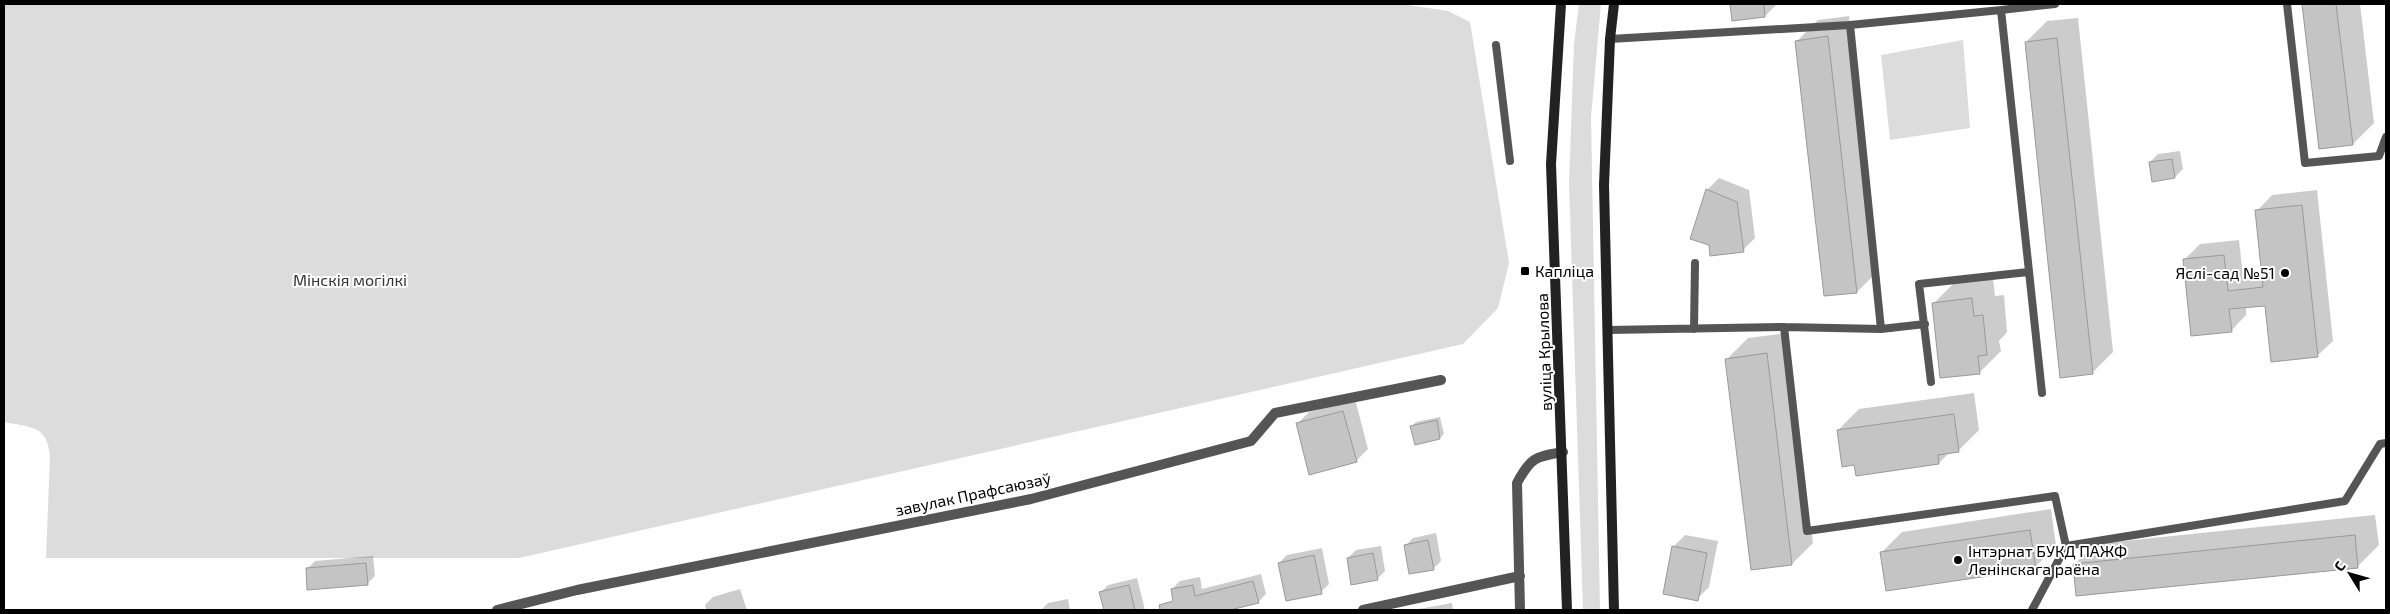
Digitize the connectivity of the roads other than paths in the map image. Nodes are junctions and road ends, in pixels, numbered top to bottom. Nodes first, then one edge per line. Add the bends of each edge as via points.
1 (1560, 4) edge
2 (1614, 4) edge
3 (2055, 4) edge
4 (2287, 4) edge
5 (2001, 10) junction
6 (1850, 25) junction
7 (1610, 39) junction
8 (1496, 45) dead end
9 (2386, 137) edge
10 (1510, 161) dead end
11 (1695, 263) dead end
12 (2028, 272) junction
13 (1925, 324) junction
14 (1784, 327) junction
15 (1694, 328) junction
16 (1881, 329) junction
17 (1609, 330) junction
18 (1441, 380) dead end
19 (1931, 382) dead end
20 (2042, 393) dead end
21 (2386, 443) edge
22 (1562, 452) junction
23 (2066, 546) junction
24 (1520, 576) junction
25 (497, 610) edge
26 (1363, 610) edge
27 (1520, 610) edge
28 (1567, 610) edge
29 (1614, 610) edge
30 (2032, 610) edge

1 - 22 main road, вуліца Крылова via 1551,164
2 - 7 main road
3 - 5 lane
4 - 9 lane via 2306,163 2379,156
5 - 6 lane
5 - 12 lane
6 - 7 lane
6 - 16 lane
7 - 17 main road via 1604,185
8 - 10 lane
11 - 15 lane
12 - 13 lane via 1919,284
12 - 20 lane
13 - 16 lane
13 - 19 lane
14 - 15 lane
14 - 16 lane
14 - 23 lane via 1807,531 2055,496
15 - 17 lane
17 - 29 main road
18 - 25 street, завулак Прафсаюзаў via 1275,414 1251,441 1031,499 577,590
21 - 23 lane via 2380,444 2345,501
22 - 24 street via 1536,457 1518,483
22 - 28 main road, вуліца Крылова
23 - 30 lane
24 - 26 street
24 - 27 street

